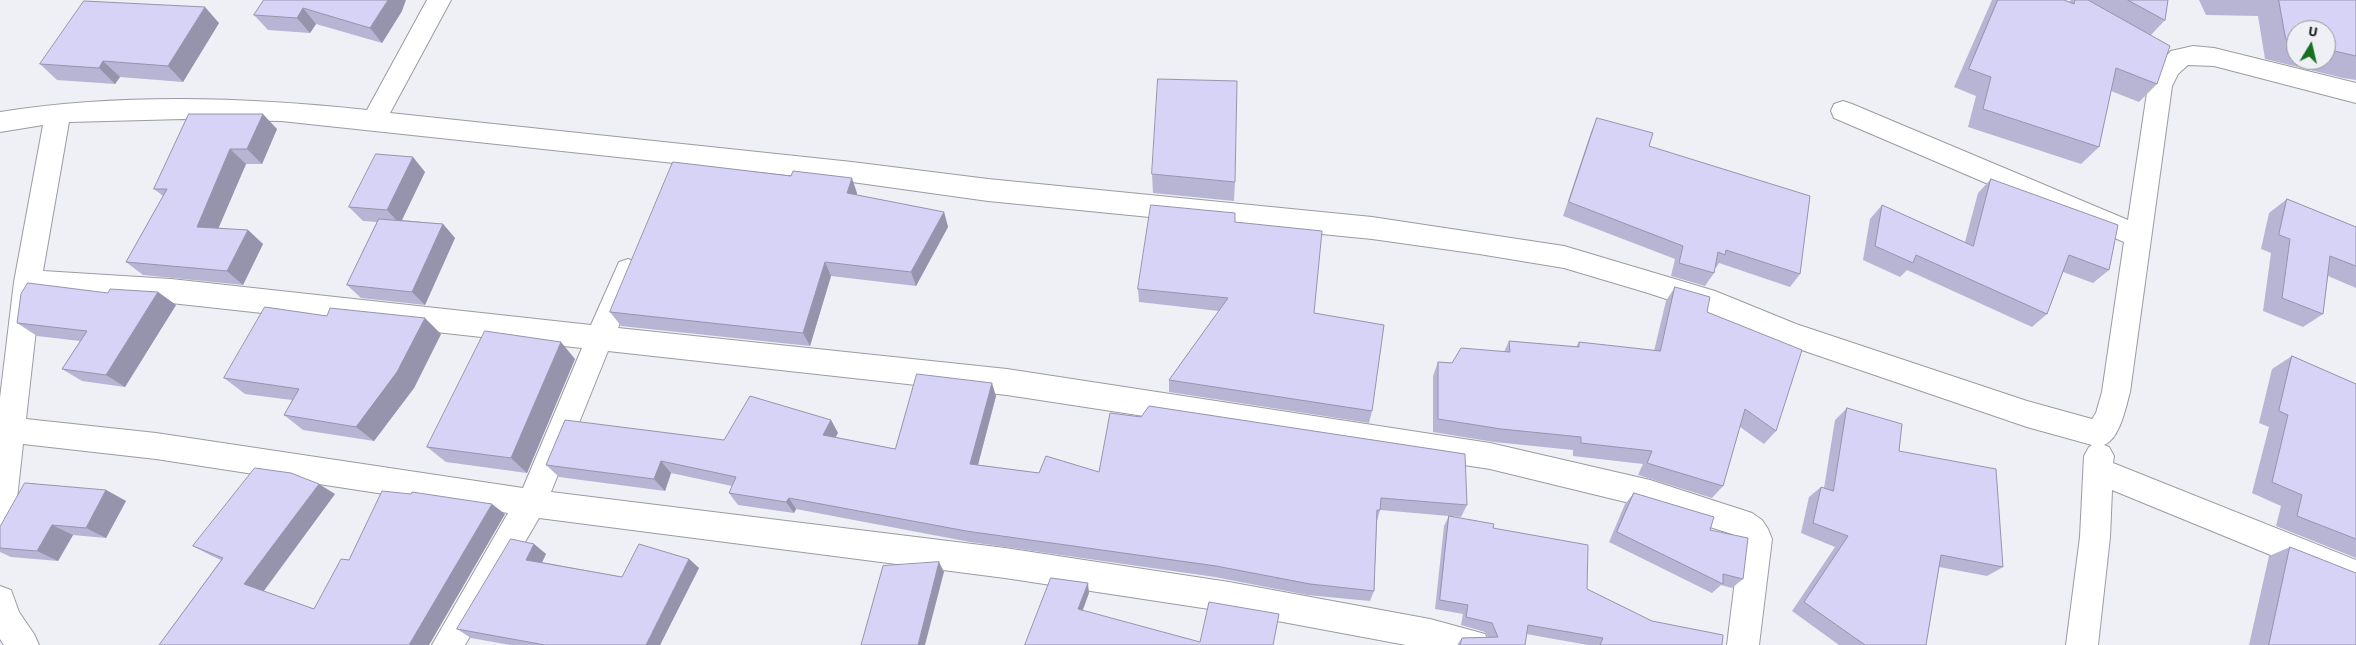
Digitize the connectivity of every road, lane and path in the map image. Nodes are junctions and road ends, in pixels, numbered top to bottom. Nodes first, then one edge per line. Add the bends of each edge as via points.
1 (439, 0) edge
2 (2356, 93) edge
3 (1843, 111) dead end
4 (58, 113) junction
5 (0, 122) edge
6 (373, 122) junction
7 (677, 153) junction
8 (666, 180) edge
9 (2137, 236) junction
10 (636, 250) edge
11 (28, 282) junction
12 (600, 338) junction
13 (11, 430) junction
14 (2098, 434) junction
15 (2100, 472) junction
16 (531, 503) junction
17 (0, 517) edge
18 (2356, 575) edge
19 (0, 601) edge
20 (23, 645) edge
21 (448, 645) edge
22 (1474, 645) edge
23 (1743, 645) edge
24 (2082, 645) edge

1 - 6 street
2 - 9 street via 2214,57 2194,54 2164,58
3 - 9 street
4 - 5 street
4 - 6 street via 183,109 280,112
4 - 11 street
6 - 7 street
7 - 8 street
7 - 14 street via 988,190 1372,228 1564,257 1715,303 1790,334 2036,417
9 - 14 street via 2116,392 2109,418
10 - 12 street
11 - 12 street via 171,291
11 - 13 street
12 - 16 street
12 - 23 street via 1037,386 1490,456 1650,494 1741,523 1758,540
13 - 16 street via 156,446
13 - 17 street
14 - 15 street
15 - 18 street
15 - 24 street
16 - 21 street
16 - 22 street via 1005,563 1220,595
19 - 20 street via 5,619

